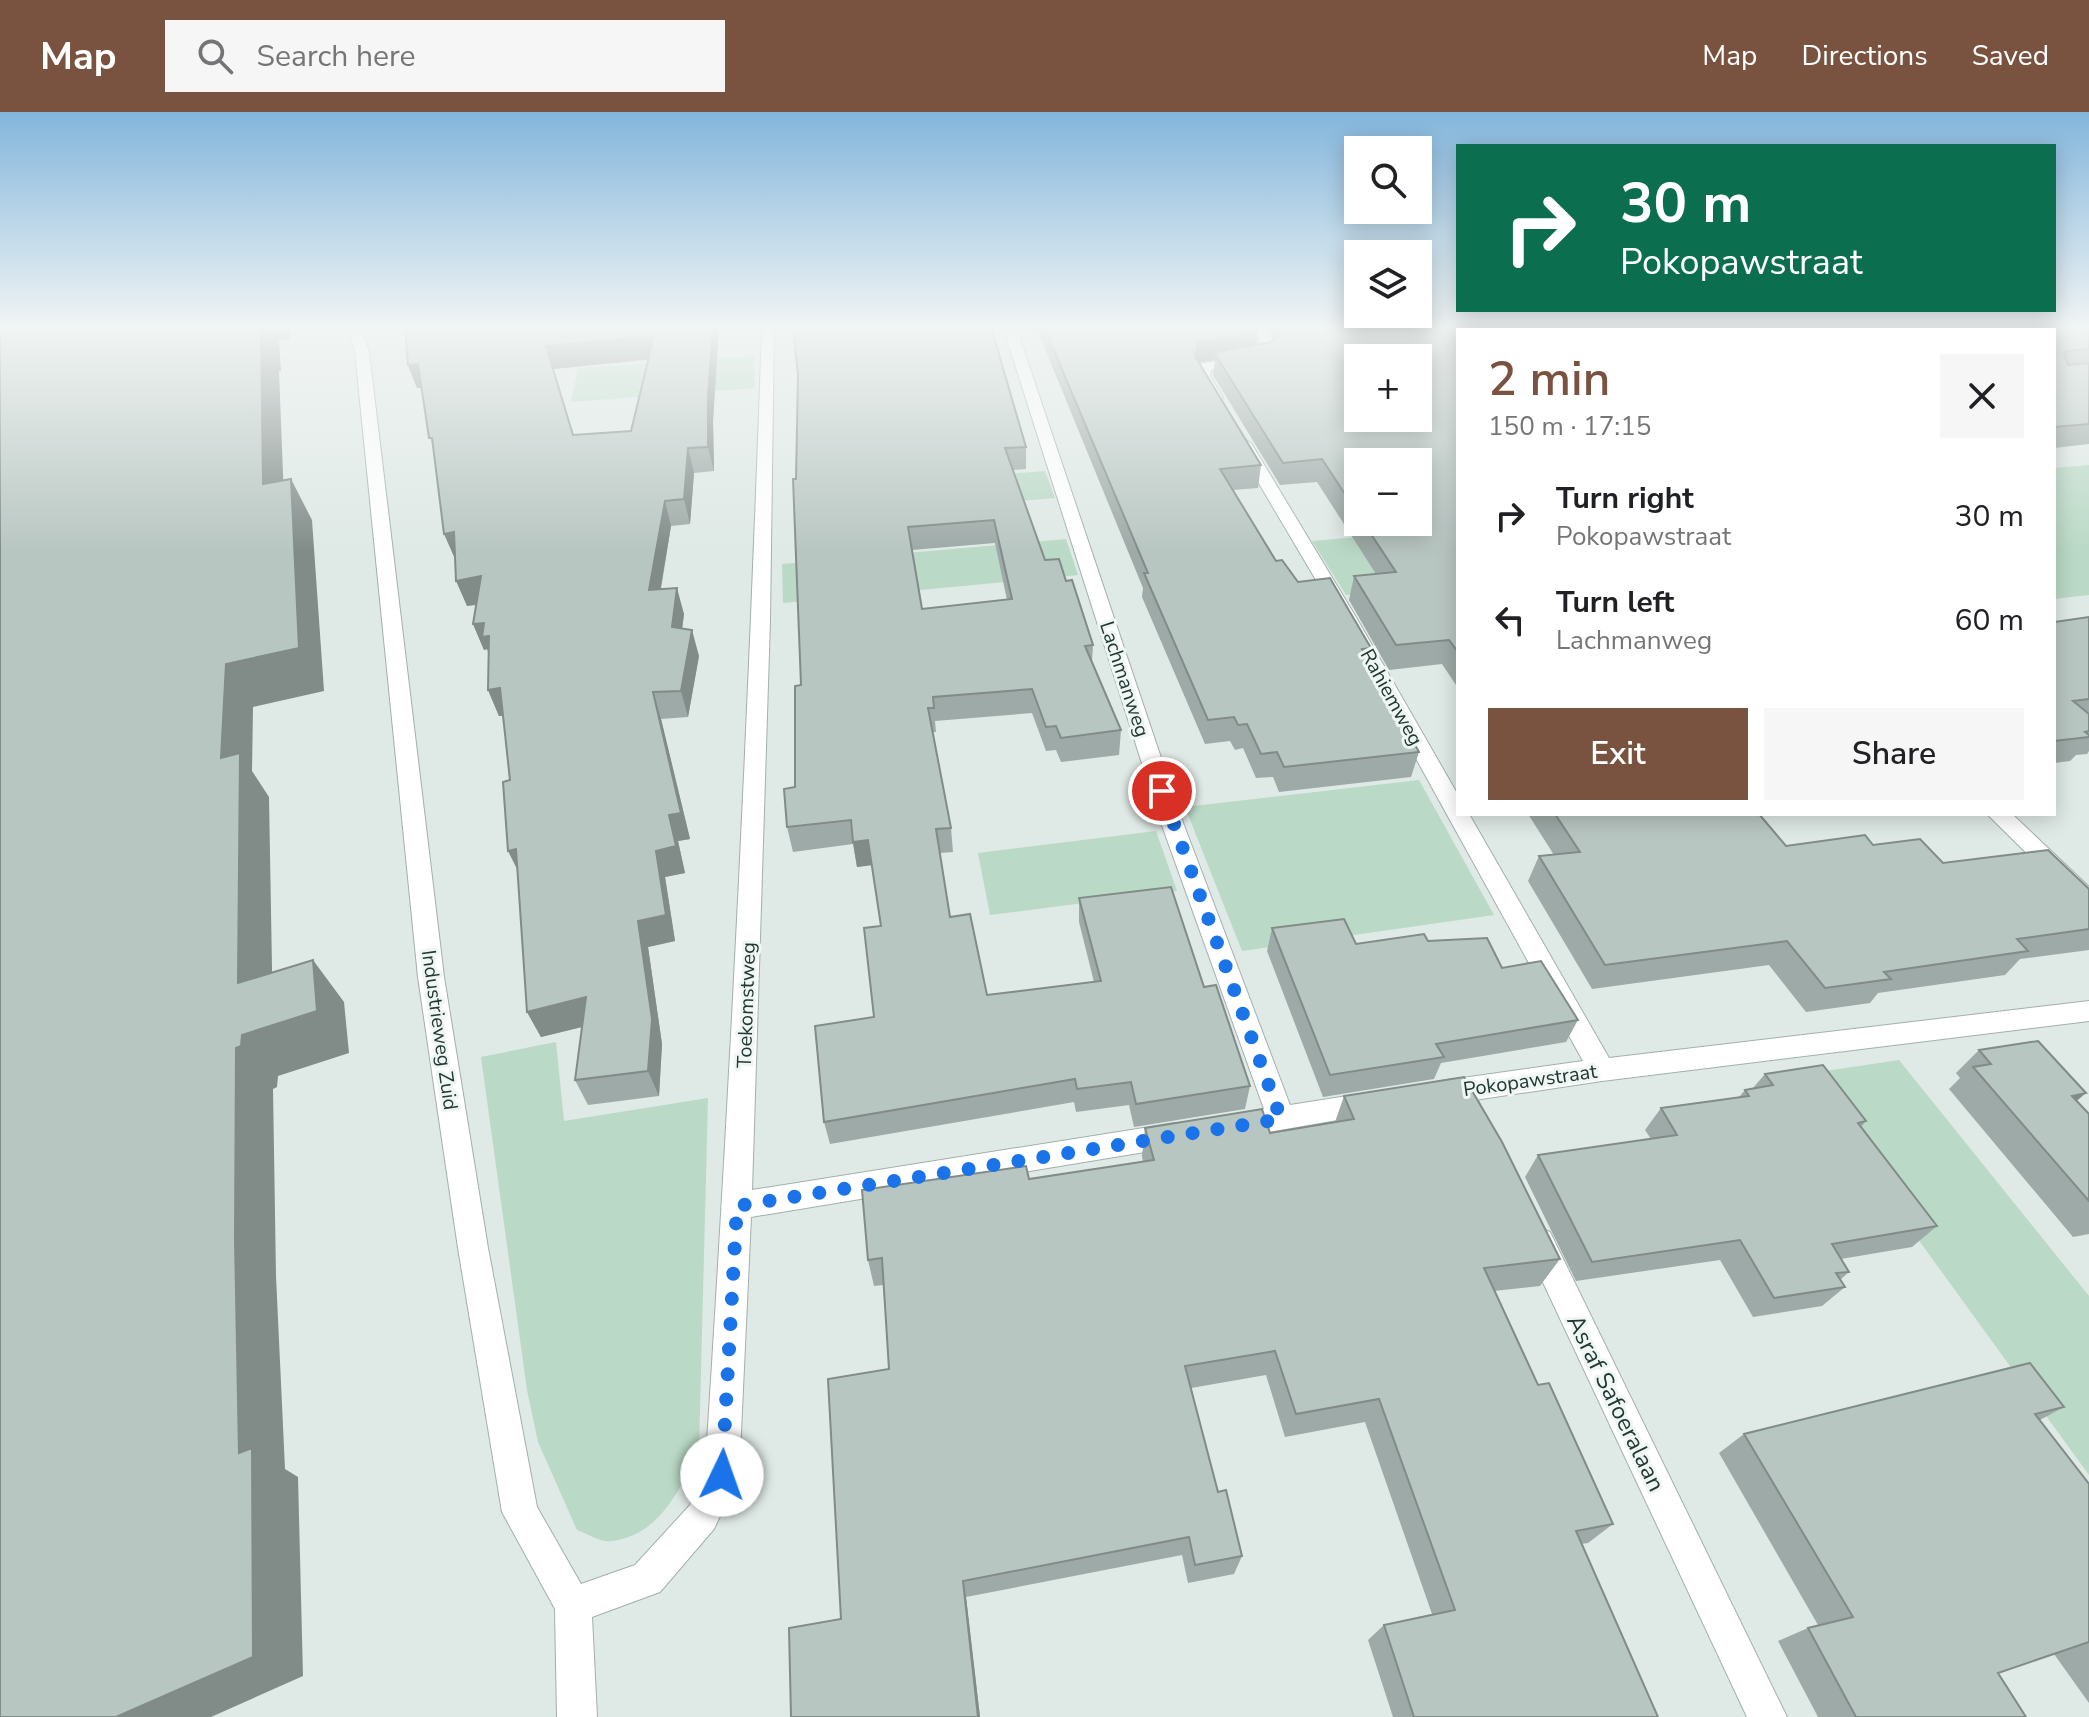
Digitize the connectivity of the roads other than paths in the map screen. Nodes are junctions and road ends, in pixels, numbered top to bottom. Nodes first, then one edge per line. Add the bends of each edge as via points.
1 (368, 402) edge
2 (766, 402) edge
3 (1034, 402) edge
4 (1218, 402) edge
5 (1456, 810) edge
6 (1459, 816) edge
7 (2000, 816) edge
8 (2089, 901) edge
9 (2089, 1011) edge
10 (1602, 1070) junction
11 (1281, 1119) junction
12 (737, 1206) junction
13 (1527, 1217) edge
14 (573, 1605) junction
15 (577, 1717) edge
16 (1767, 1717) edge

1 - 14 street, Industrieweg Zuid via 431,977 473,1248 520,1512
2 - 12 street, Toekomstweg
3 - 11 street, Lachmanweg via 1171,820
4 - 5 street, Rahiemweg
6 - 10 street, Rahiemweg
7 - 8 street
9 - 10 street, Pokopawstraat
10 - 11 street, Pokopawstraat via 1472,1103 1411,1097
11 - 12 street, Pokopawstraat
12 - 14 street, Toekomstweg via 722,1475 702,1517 647,1579
13 - 16 street, Asraf Safoeralaan
14 - 15 street, Industrieweg Zuid

